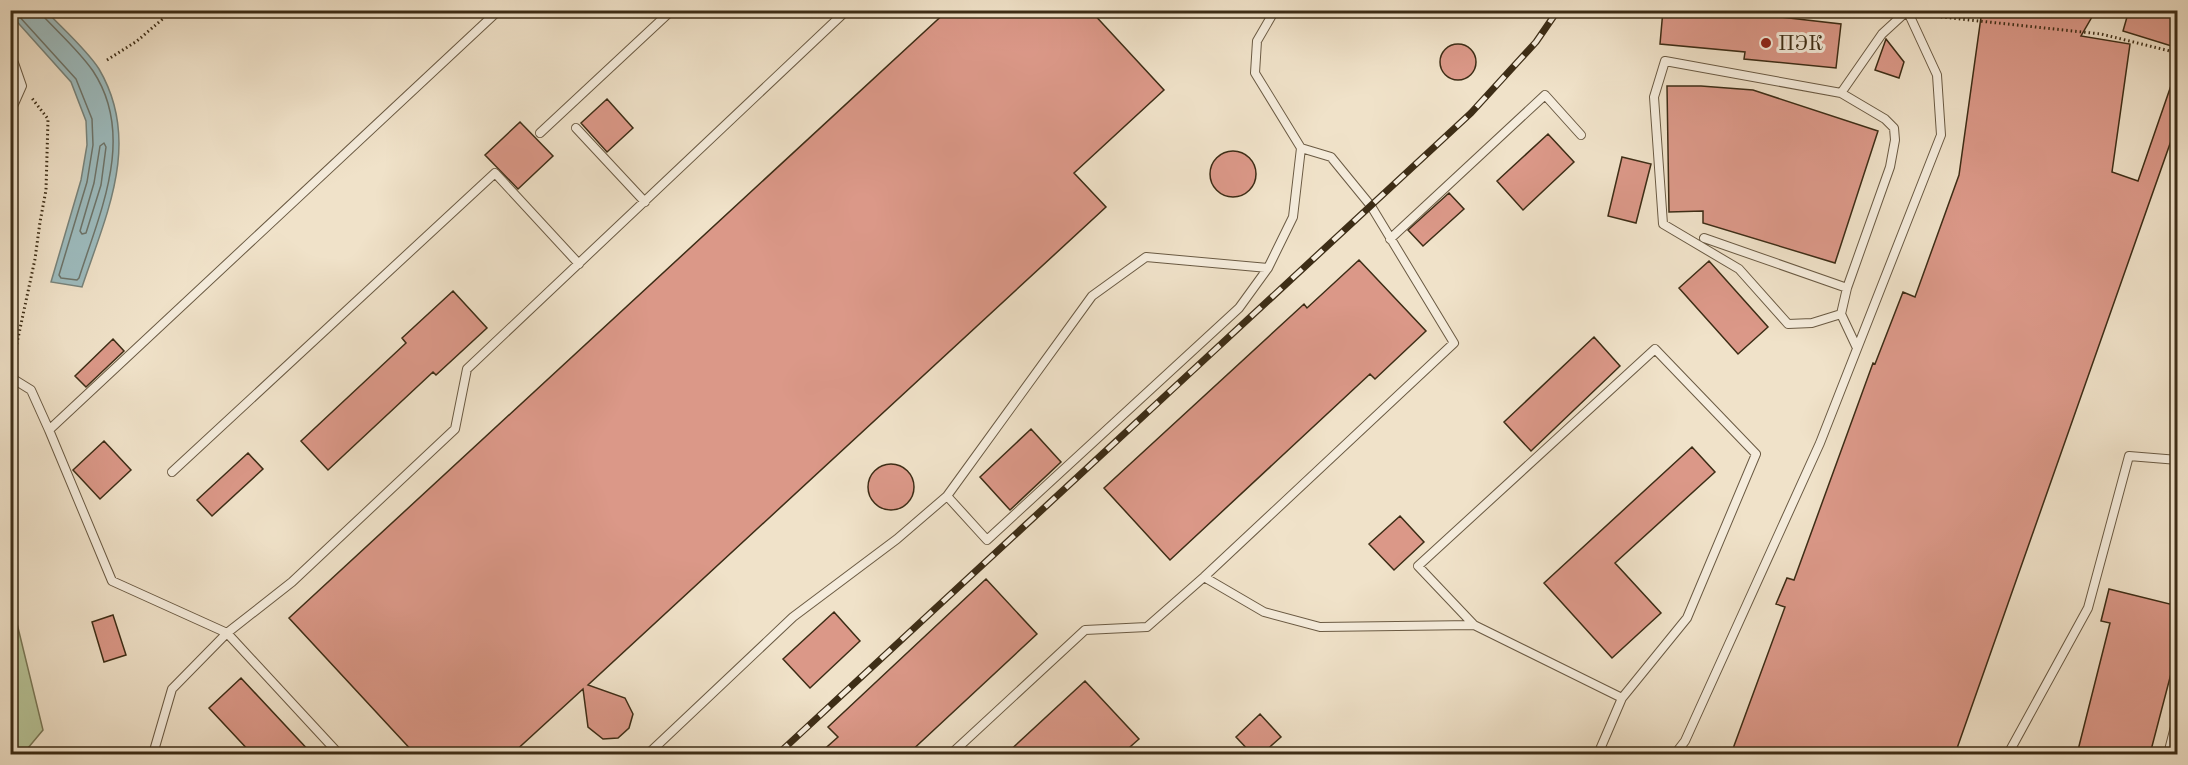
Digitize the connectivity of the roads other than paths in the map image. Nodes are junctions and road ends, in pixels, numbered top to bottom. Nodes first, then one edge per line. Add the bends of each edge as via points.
1 (499, 10) edge
2 (672, 10) edge
3 (848, 10) edge
4 (1275, 10) edge
5 (1907, 11) edge
6 (10, 59) edge
7 (1841, 93) junction
8 (10, 113) edge
9 (576, 128) dead end
10 (540, 133) dead end
11 (1581, 135) dead end
12 (1301, 148) junction
13 (645, 202) junction
14 (1704, 238) dead end
15 (1390, 239) junction
16 (579, 264) junction
17 (1268, 268) junction
18 (1847, 288) junction
19 (1841, 314) junction
20 (1857, 348) junction
21 (10, 376) edge
22 (49, 430) junction
23 (2178, 460) edge
24 (172, 472) dead end
25 (947, 496) junction
26 (1204, 577) junction
27 (1474, 625) junction
28 (227, 633) junction
29 (1622, 698) junction
30 (2178, 715) edge
31 (153, 754) edge
32 (339, 754) edge
33 (648, 754) edge
34 (951, 754) edge
35 (1598, 754) edge
36 (1675, 754) edge
37 (2008, 754) edge
38 (2168, 754) edge

1 - 22 lane
2 - 10 lane
3 - 13 lane
4 - 12 lane via 1257,41 1255,73
5 - 7 lane via 1882,34
5 - 20 lane via 1937,75 1941,135
6 - 8 lane via 22,86
7 - 18 lane via 1885,119 1894,128 1896,140
7 - 19 lane via 1665,61 1654,97 1663,224 1739,269 1788,324 1812,323
9 - 13 lane
11 - 15 lane via 1545,95
12 - 15 lane via 1331,157 1371,206
12 - 17 lane via 1293,217
13 - 16 lane
14 - 18 lane
15 - 26 lane via 1454,344
16 - 24 lane via 495,173
16 - 28 lane via 467,369 455,429 292,582
17 - 25 lane via 1146,257 1092,296
17 - 25 lane via 1239,308 987,540
18 - 19 lane
19 - 20 lane
20 - 36 lane via 1820,443 1685,741
21 - 22 lane via 31,390
22 - 28 lane via 112,581
23 - 37 lane via 2129,456 2088,608
25 - 33 lane via 793,617
26 - 27 lane via 1264,612 1320,627
26 - 34 lane via 1147,627 1085,630
27 - 29 lane
27 - 29 lane via 1418,566 1655,349 1756,454 1687,618
28 - 31 lane via 172,689
28 - 32 lane
29 - 35 lane
30 - 38 lane

